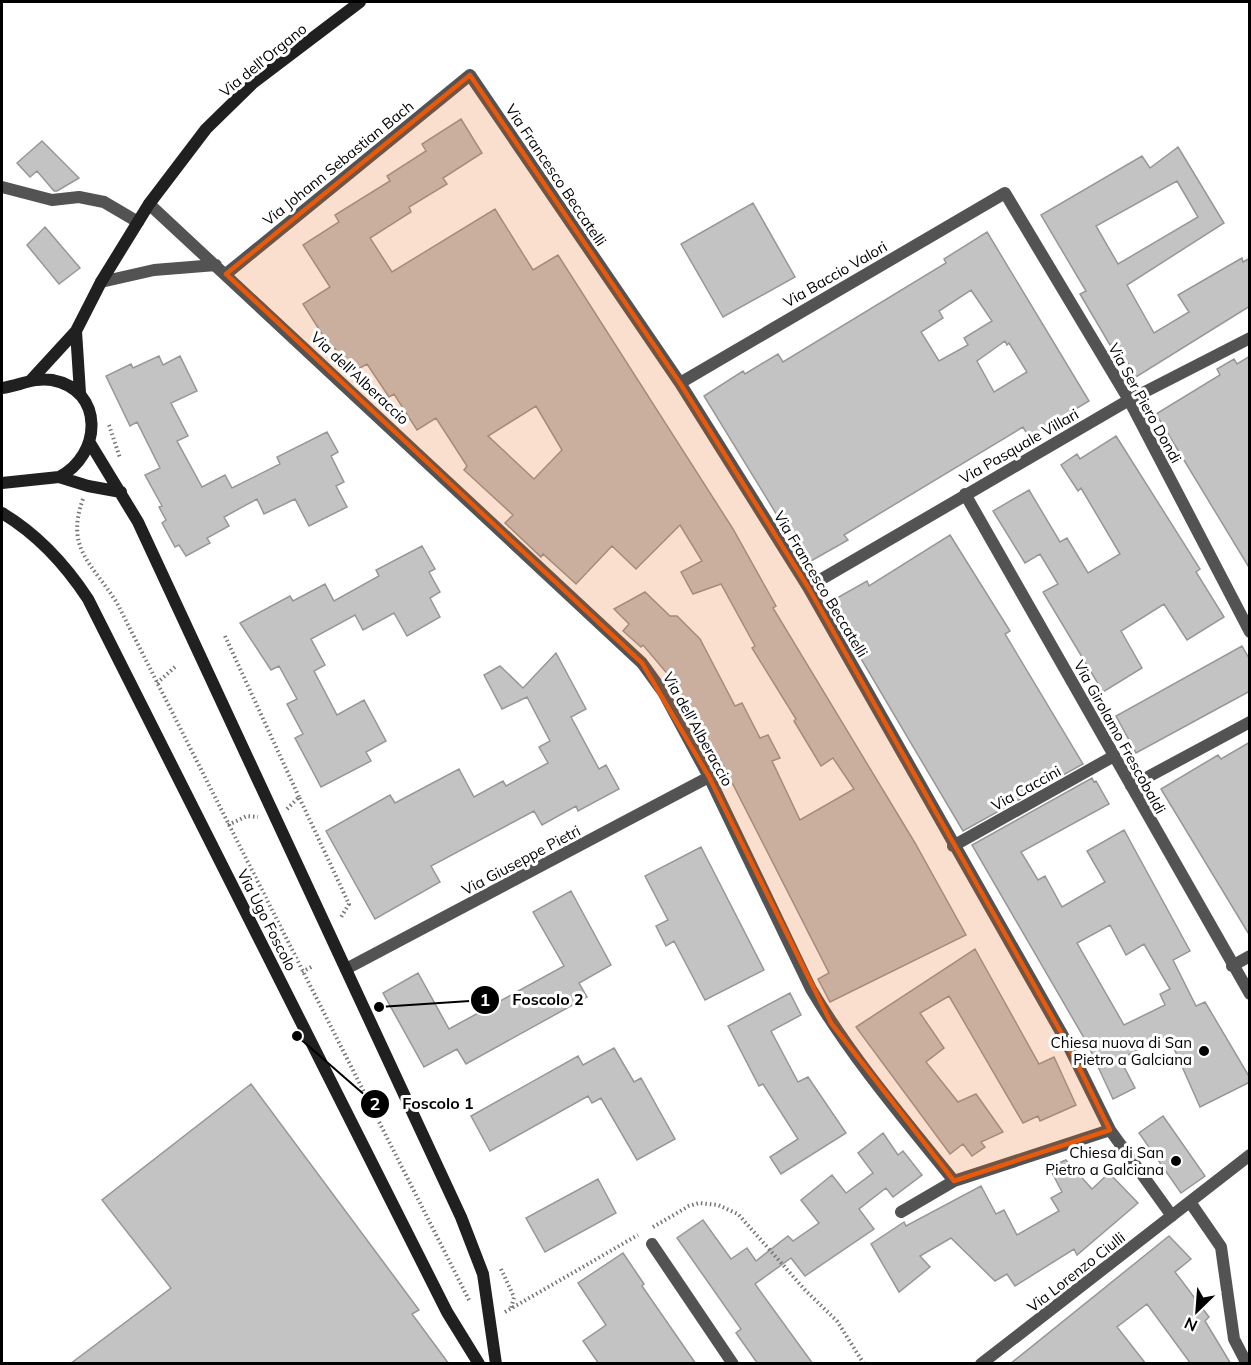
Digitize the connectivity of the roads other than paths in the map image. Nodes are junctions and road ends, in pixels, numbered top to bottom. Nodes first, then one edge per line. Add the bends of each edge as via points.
1 (360, 2) edge
2 (470, 75) joint
3 (2, 187) edge
4 (1005, 193) joint
5 (149, 204) junction
6 (138, 222) junction
7 (216, 265) junction
8 (226, 274) junction
9 (102, 282) junction
10 (76, 331) junction
11 (1250, 338) edge
12 (31, 380) junction
13 (680, 382) junction
14 (2, 388) edge
15 (80, 393) junction
16 (1129, 400) junction
17 (90, 443) junction
18 (59, 477) junction
19 (2, 483) edge
20 (121, 492) junction
21 (965, 494) junction
22 (2, 513) edge
23 (808, 587) junction
24 (1250, 632) edge
25 (1250, 722) edge
26 (1114, 756) junction
27 (709, 777) junction
28 (1131, 786) junction
29 (953, 846) junction
30 (1250, 956) edge
31 (1232, 966) junction
32 (346, 969) junction
33 (1250, 994) edge
34 (1110, 1130) junction
35 (1250, 1155) edge
36 (954, 1181) junction
37 (1190, 1202) junction
38 (901, 1212) dead end
39 (1172, 1216) junction
40 (652, 1244) dead end
41 (479, 1364) edge
42 (496, 1364) edge
43 (733, 1364) edge
44 (981, 1364) edge
45 (1247, 1364) edge

1 - 5 street, Via dell'Organo via 253,83 206,129
2 - 8 street, Via Johann Sebastian Bach
2 - 13 street, Via Francesco Beccatelli
3 - 6 street via 52,200 79,197 104,202
4 - 13 street, Via Baccio Valori
4 - 16 street, Via Ser Piero Dondi
5 - 6 street
5 - 7 street, Via dell'Alberaccio
6 - 9 street
7 - 8 street, Via dell'Alberaccio
7 - 9 street via 154,270
8 - 27 street, Via dell'Alberaccio via 629,648 658,684
9 - 10 street
10 - 12 street
10 - 15 street
11 - 16 street, Via Pasquale Villari
12 - 14 street
12 - 15 street via 53,380
13 - 23 street, Via Francesco Beccatelli
15 - 17 street via 89,412
16 - 21 street, Via Pasquale Villari
16 - 24 street, Via Ser Piero Dondi
17 - 18 street via 73,468
17 - 20 street
18 - 19 street
18 - 20 street
20 - 32 street
21 - 23 street, Via Pasquale Villari
21 - 26 street, Via Girolamo Frescobaldi
22 - 41 street, Via Ugo Foscolo via 60,560 88,599 447,1312
23 - 29 street, Via Francesco Beccatelli
25 - 28 street
26 - 28 street, Via Girolamo Frescobaldi
26 - 29 street, Via Caccini
27 - 32 street, Via Giuseppe Pietri
27 - 36 street, Via dell'Alberaccio via 831,1023
28 - 31 street, Via Girolamo Frescobaldi
29 - 34 street, Via Francesco Beccatelli via 1066,1041
30 - 31 street
31 - 33 street, Via Girolamo Frescobaldi
32 - 42 street via 477,1258 483,1274
34 - 36 street
34 - 39 street, Via Francesco Beccatelli
35 - 37 street, Via Lorenzo Ciulli
36 - 38 street
37 - 39 street, Via Lorenzo Ciulli
37 - 45 street via 1221,1247 1234,1339
39 - 44 street, Via Lorenzo Ciulli
40 - 43 street

